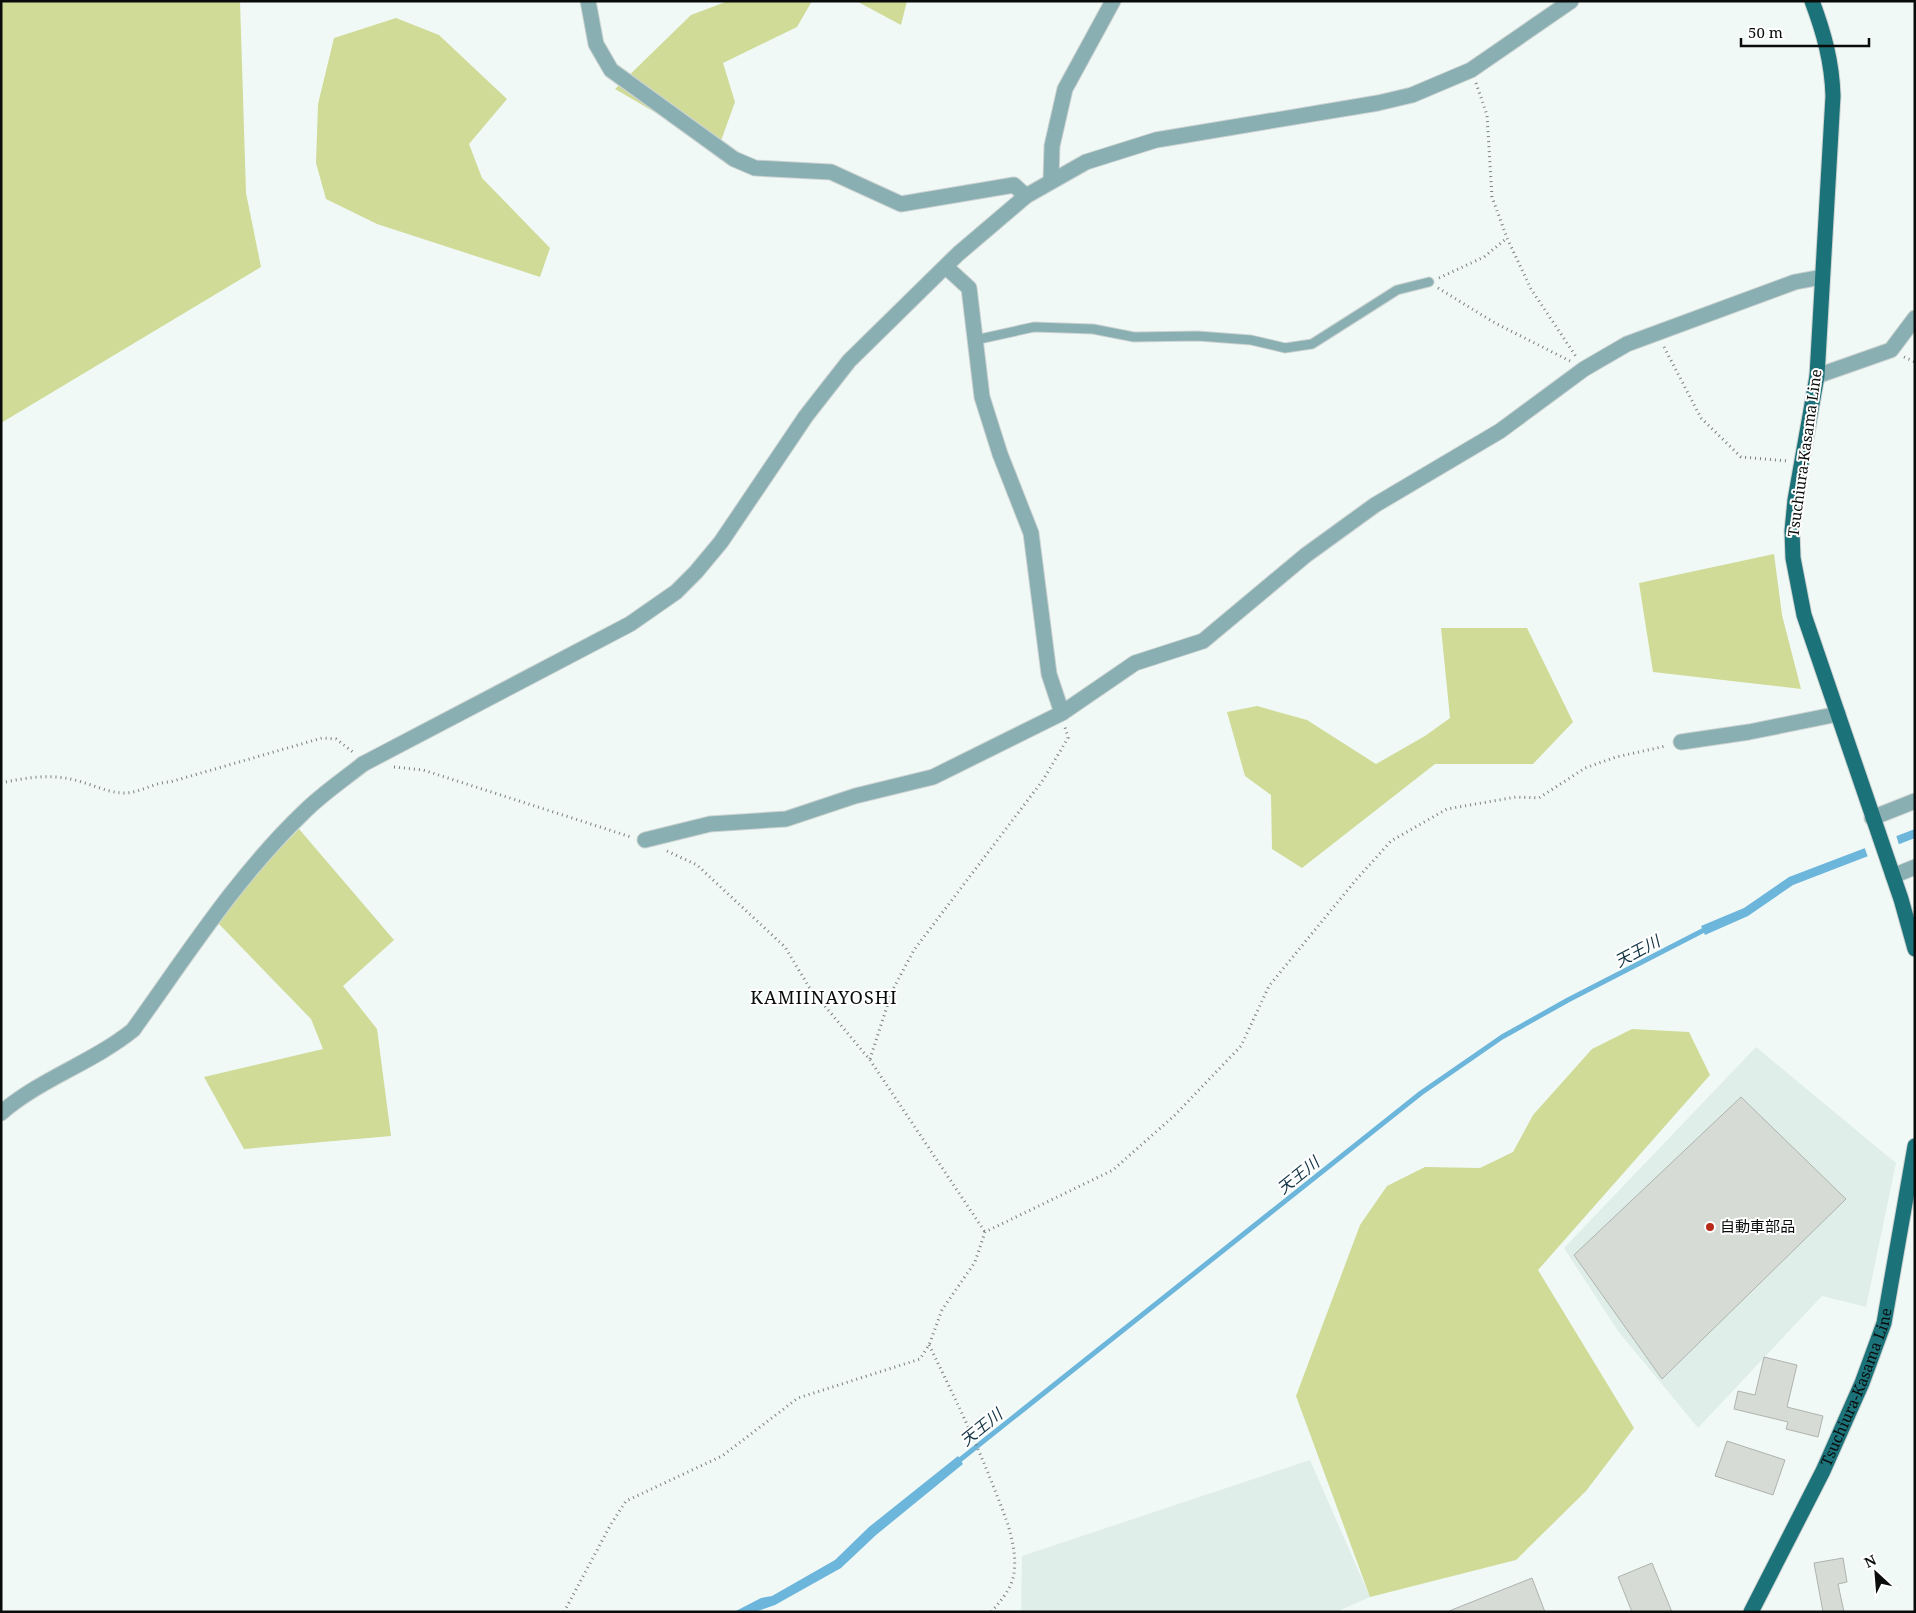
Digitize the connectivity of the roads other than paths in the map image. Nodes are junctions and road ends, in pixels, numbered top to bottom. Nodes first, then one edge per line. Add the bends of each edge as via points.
1 (588, 1) edge
2 (1113, 1) edge
3 (1570, 1) edge
4 (1812, 1) edge
5 (1051, 180) junction
6 (1026, 196) junction
7 (946, 267) junction
8 (1822, 277) junction
9 (1429, 282) road end
10 (1915, 318) edge
11 (976, 340) junction
12 (1817, 376) junction
13 (1062, 713) junction
14 (1838, 714) junction
15 (1681, 742) road end
16 (1915, 800) edge
17 (1875, 824) junction
18 (645, 840) road end
19 (1915, 867) edge
20 (1893, 876) junction
21 (1915, 949) edge
22 (1, 1113) edge
23 (1915, 1146) edge
24 (1752, 1612) edge

1 - 6 street via 596,44 611,70 734,159 755,168 831,172 901,204 1014,185
2 - 5 street via 1065,89 1052,146
3 - 5 street via 1471,70 1412,95 1156,140 1086,162
4 - 8 main road, Tsuchiura-Kasama Line via 1832,69 1833,96
5 - 6 street
6 - 7 street
7 - 11 street via 968,288
7 - 22 street via 849,361 806,416 721,542 676,592 630,624 363,764 305,810 270,847 241,881 133,1030 113,1046 17,1100
8 - 12 main road, Tsuchiura-Kasama Line
8 - 13 street via 1795,282 1627,344 1584,369 1500,432 1376,505 1306,555 1203,641 1135,664
9 - 11 lane via 1397,290 1312,344 1285,348 1251,340 1198,336 1134,337 1093,329 1034,327
10 - 12 street via 1890,350
11 - 13 street via 982,397 1031,533 1049,674
12 - 14 main road, Tsuchiura-Kasama Line via 1792,531 1796,585
13 - 18 street via 933,777 855,796 786,819 710,824
14 - 15 street
14 - 17 main road, Tsuchiura-Kasama Line
16 - 17 street
17 - 20 main road, Tsuchiura-Kasama Line
19 - 20 street
20 - 21 main road, Tsuchiura-Kasama Line
23 - 24 main road, Tsuchiura-Kasama Line via 1884,1323 1862,1383 1823,1471

